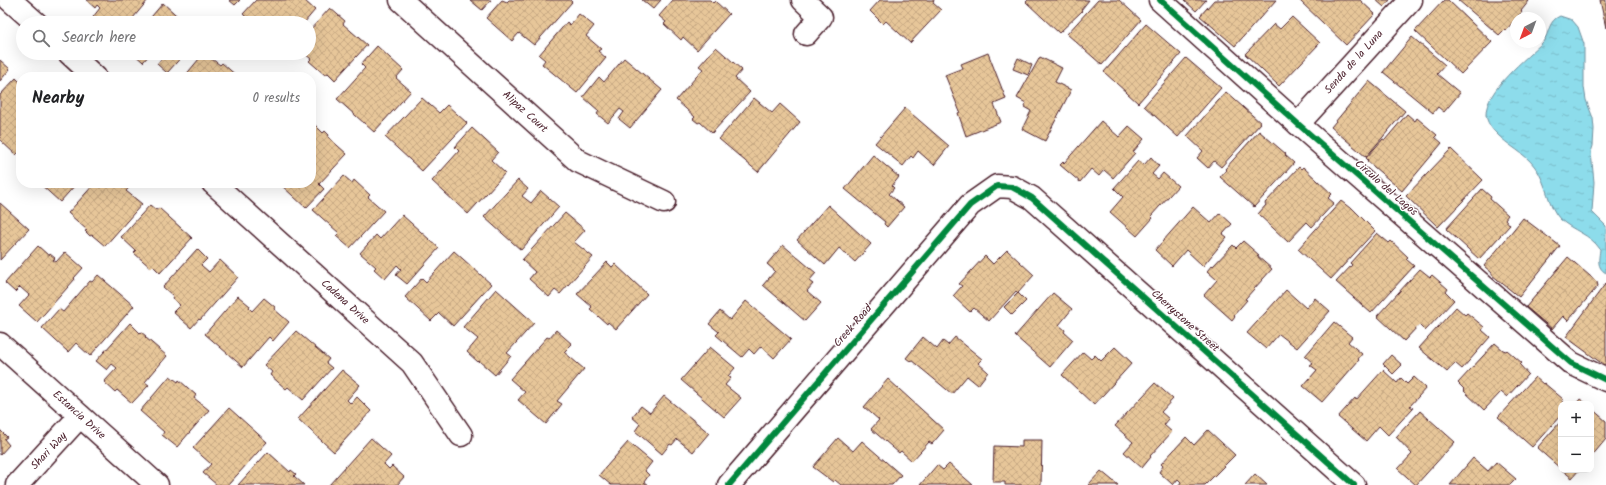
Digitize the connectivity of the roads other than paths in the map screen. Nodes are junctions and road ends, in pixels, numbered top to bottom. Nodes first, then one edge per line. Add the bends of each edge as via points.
1 (10, 0) edge
2 (401, 0) edge
3 (803, 0) edge
4 (1160, 0) edge
5 (1410, 0) edge
6 (28, 16) edge
7 (806, 34) dead end
8 (77, 60) edge
9 (90, 72) edge
10 (1298, 124) junction
11 (997, 186) joint
12 (219, 188) edge
13 (664, 202) dead end
14 (0, 344) edge
15 (1606, 380) edge
16 (80, 416) junction
17 (461, 435) dead end
18 (17, 485) edge
19 (157, 485) edge
20 (729, 485) edge
21 (1354, 485) edge

1 - 6 street
2 - 13 street, Alipaz Court via 578,161
3 - 7 street via 821,16
4 - 10 street, Circulo del Lagos
5 - 10 street, Senda de la Luna
8 - 9 street
10 - 15 street, Circulo del Lagos via 1572,363
11 - 20 street, Creek Road via 970,205
11 - 21 street, Cherrystone Street via 1012,186 1032,198
12 - 17 street, Cadena Drive via 412,363
14 - 16 street, Estancia Drive
16 - 18 street, Shari Way
16 - 19 street, Estancia Drive

